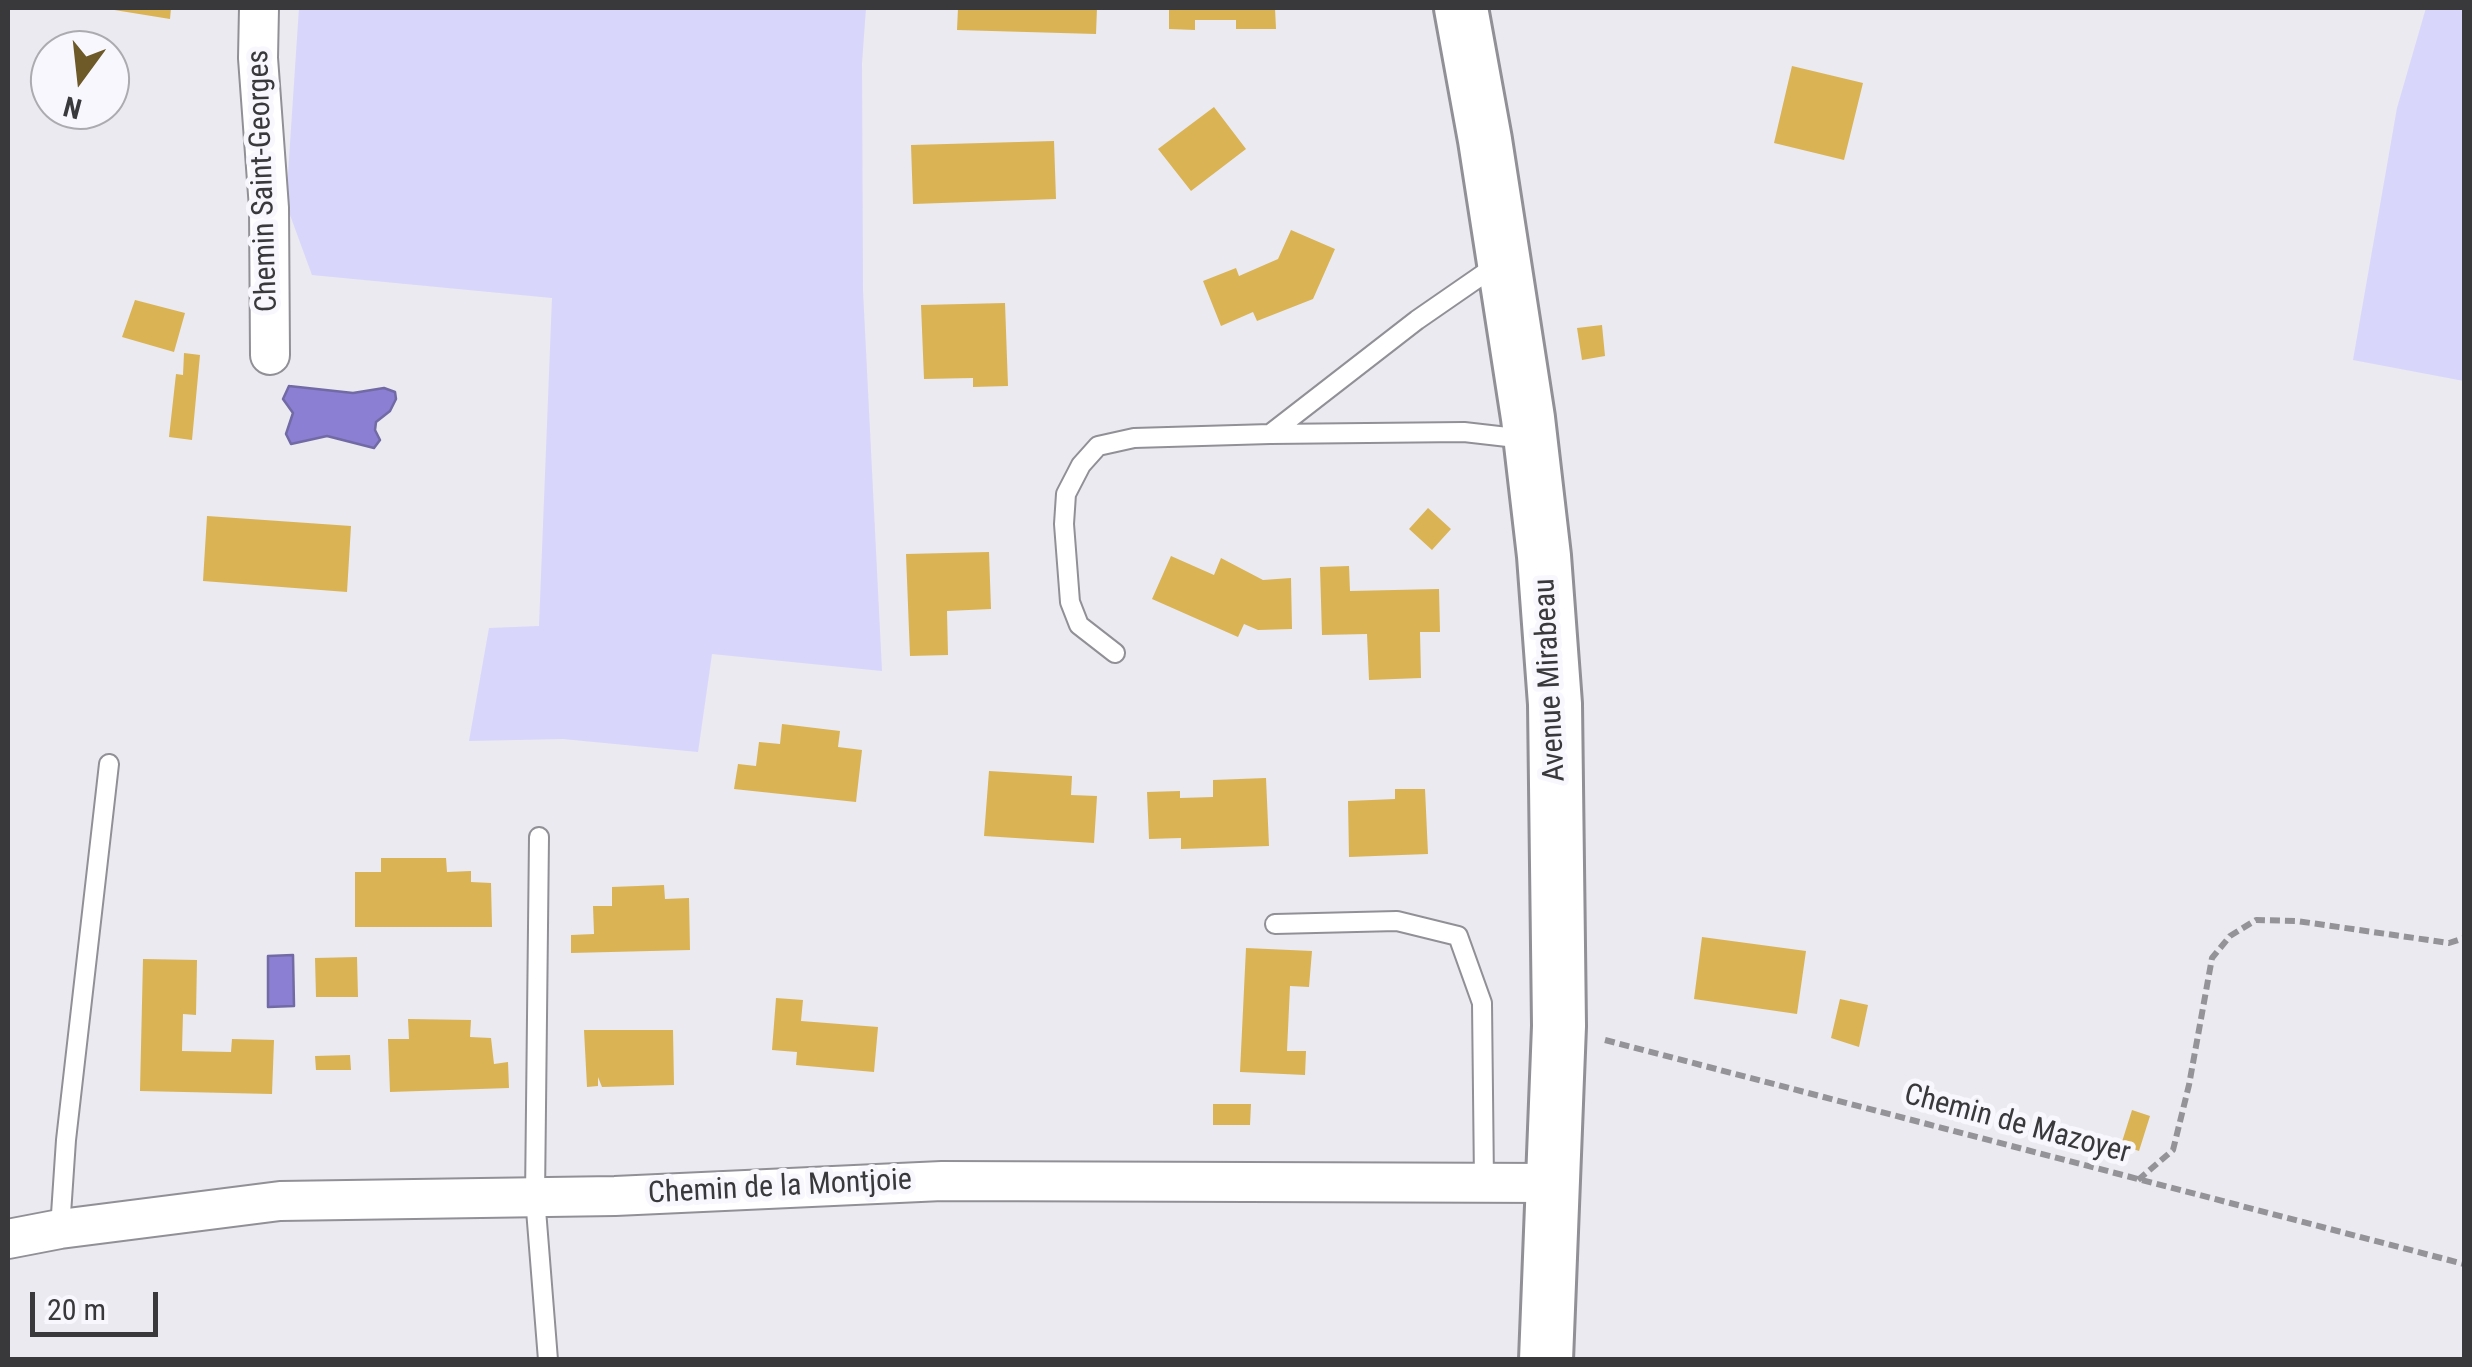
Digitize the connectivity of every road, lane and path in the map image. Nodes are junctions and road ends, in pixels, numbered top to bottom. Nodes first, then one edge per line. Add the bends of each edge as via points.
1 (259, 8) edge
2 (1460, 8) edge
3 (1503, 260) junction
4 (270, 355) dead end
5 (1270, 434) junction
6 (1530, 440) junction
7 (1114, 653) dead end
8 (109, 764) dead end
9 (539, 837) dead end
10 (1275, 924) dead end
11 (2464, 938) edge
12 (1559, 1026) junction
13 (2138, 1180) junction
14 (1484, 1182) junction
15 (1555, 1183) junction
16 (535, 1197) junction
17 (60, 1229) junction
18 (8, 1239) edge
19 (2464, 1264) edge
20 (548, 1360) edge
21 (1546, 1360) edge

1 - 4 street, Chemin Saint-Georges
2 - 3 main road, Avenue Mirabeau
3 - 5 lane
3 - 6 main road, Avenue Mirabeau
5 - 6 lane via 1464,432
5 - 7 lane via 1134,438 1098,446 1081,465 1066,494 1070,602 1079,626
6 - 12 main road, Avenue Mirabeau via 1554,704
8 - 17 lane
9 - 16 lane
10 - 14 lane via 1397,920 1458,936 1482,1003
11 - 13 path via 2449,943 2256,920 2230,936 2212,958 2173,1150
12 - 13 path, Chemin de Mazoyer
12 - 15 main road, Avenue Mirabeau
13 - 19 path, Chemin de Mazoyer
14 - 15 street, Chemin de la Montjoie
14 - 16 street, Chemin de la Montjoie via 942,1181
15 - 21 main road, Avenue Mirabeau
16 - 17 street, Chemin de la Montjoie via 280,1202
16 - 20 lane
17 - 18 street, Chemin de la Montjoie

